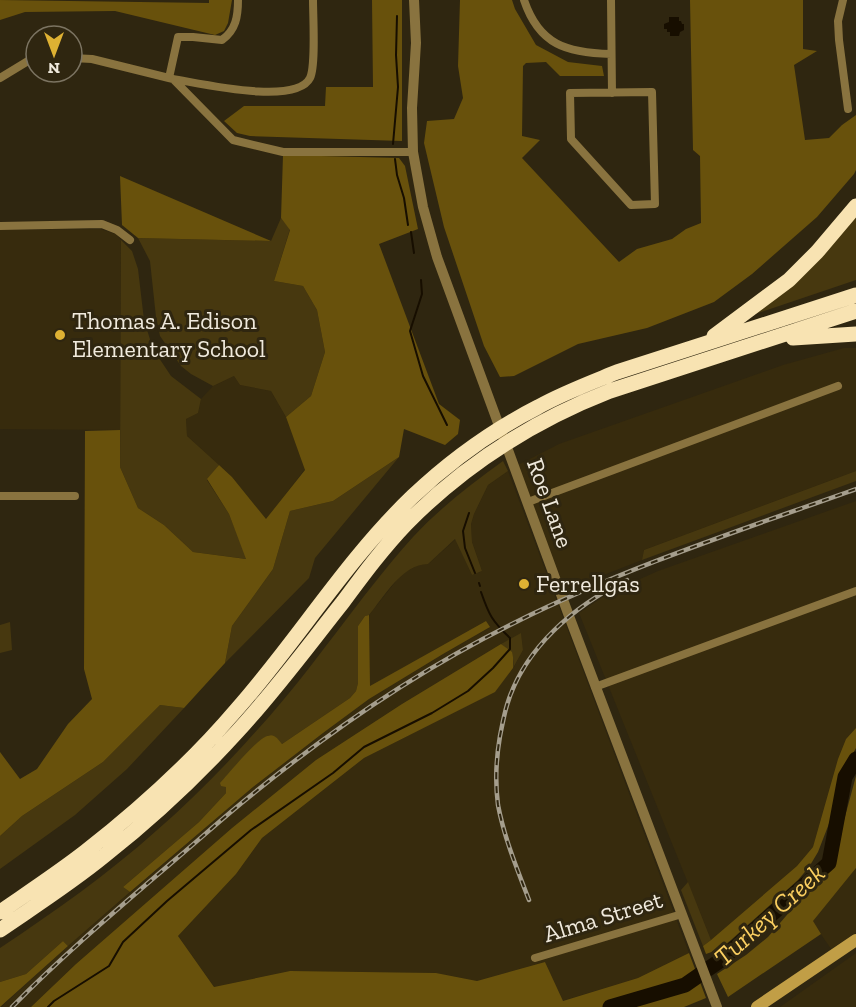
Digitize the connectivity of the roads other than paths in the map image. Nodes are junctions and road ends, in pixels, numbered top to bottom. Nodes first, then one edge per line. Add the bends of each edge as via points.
1 (238, 0) edge
2 (313, 0) edge
3 (414, 0) edge
4 (524, 0) edge
5 (611, 0) edge
6 (843, 0) edge
7 (611, 54) junction
8 (84, 59) edge
9 (24, 63) edge
10 (0, 78) edge
11 (171, 78) junction
12 (612, 93) junction
13 (848, 109) dead end
14 (412, 152) junction
15 (856, 206) edge
16 (0, 226) edge
17 (130, 240) dead end
18 (856, 295) edge
19 (856, 311) edge
20 (856, 334) edge
21 (769, 340) junction
22 (704, 343) junction
23 (838, 386) dead end
24 (542, 413) junction
25 (461, 465) junction
26 (0, 496) edge
27 (75, 496) dead end
28 (528, 502) junction
29 (856, 591) edge
30 (595, 687) junction
31 (0, 912) edge
32 (682, 914) junction
33 (0, 930) edge
34 (856, 939) edge
35 (535, 958) dead end
36 (716, 1004) edge
37 (757, 1007) edge

1 - 11 street via 238,19 222,40 178,37
2 - 11 street via 312,67 303,86 285,91 234,90
3 - 14 street, Roe Lane
4 - 7 street via 530,17 553,41 570,50
5 - 7 street
6 - 13 street via 838,21
7 - 12 street
8 - 11 street
9 - 10 street
11 - 14 street via 233,140 283,152
12 - 12 street via 570,93 572,139 631,205 655,204 652,92
14 - 28 street, Roe Lane via 437,257
15 - 22 highway via 789,280
16 - 17 street via 102,224
18 - 22 highway
19 - 21 highway
20 - 21 highway
21 - 24 highway
22 - 24 highway via 579,387
23 - 28 street
24 - 25 highway via 520,434
25 - 31 highway via 413,496 378,534 266,675 202,748 100,840
25 - 33 highway via 364,574 262,704 186,785 74,880
26 - 27 street
28 - 30 street, Roe Lane
29 - 30 street
30 - 32 street, Roe Lane
32 - 35 street, Alma Street
32 - 36 street, Roe Lane
34 - 37 main road

